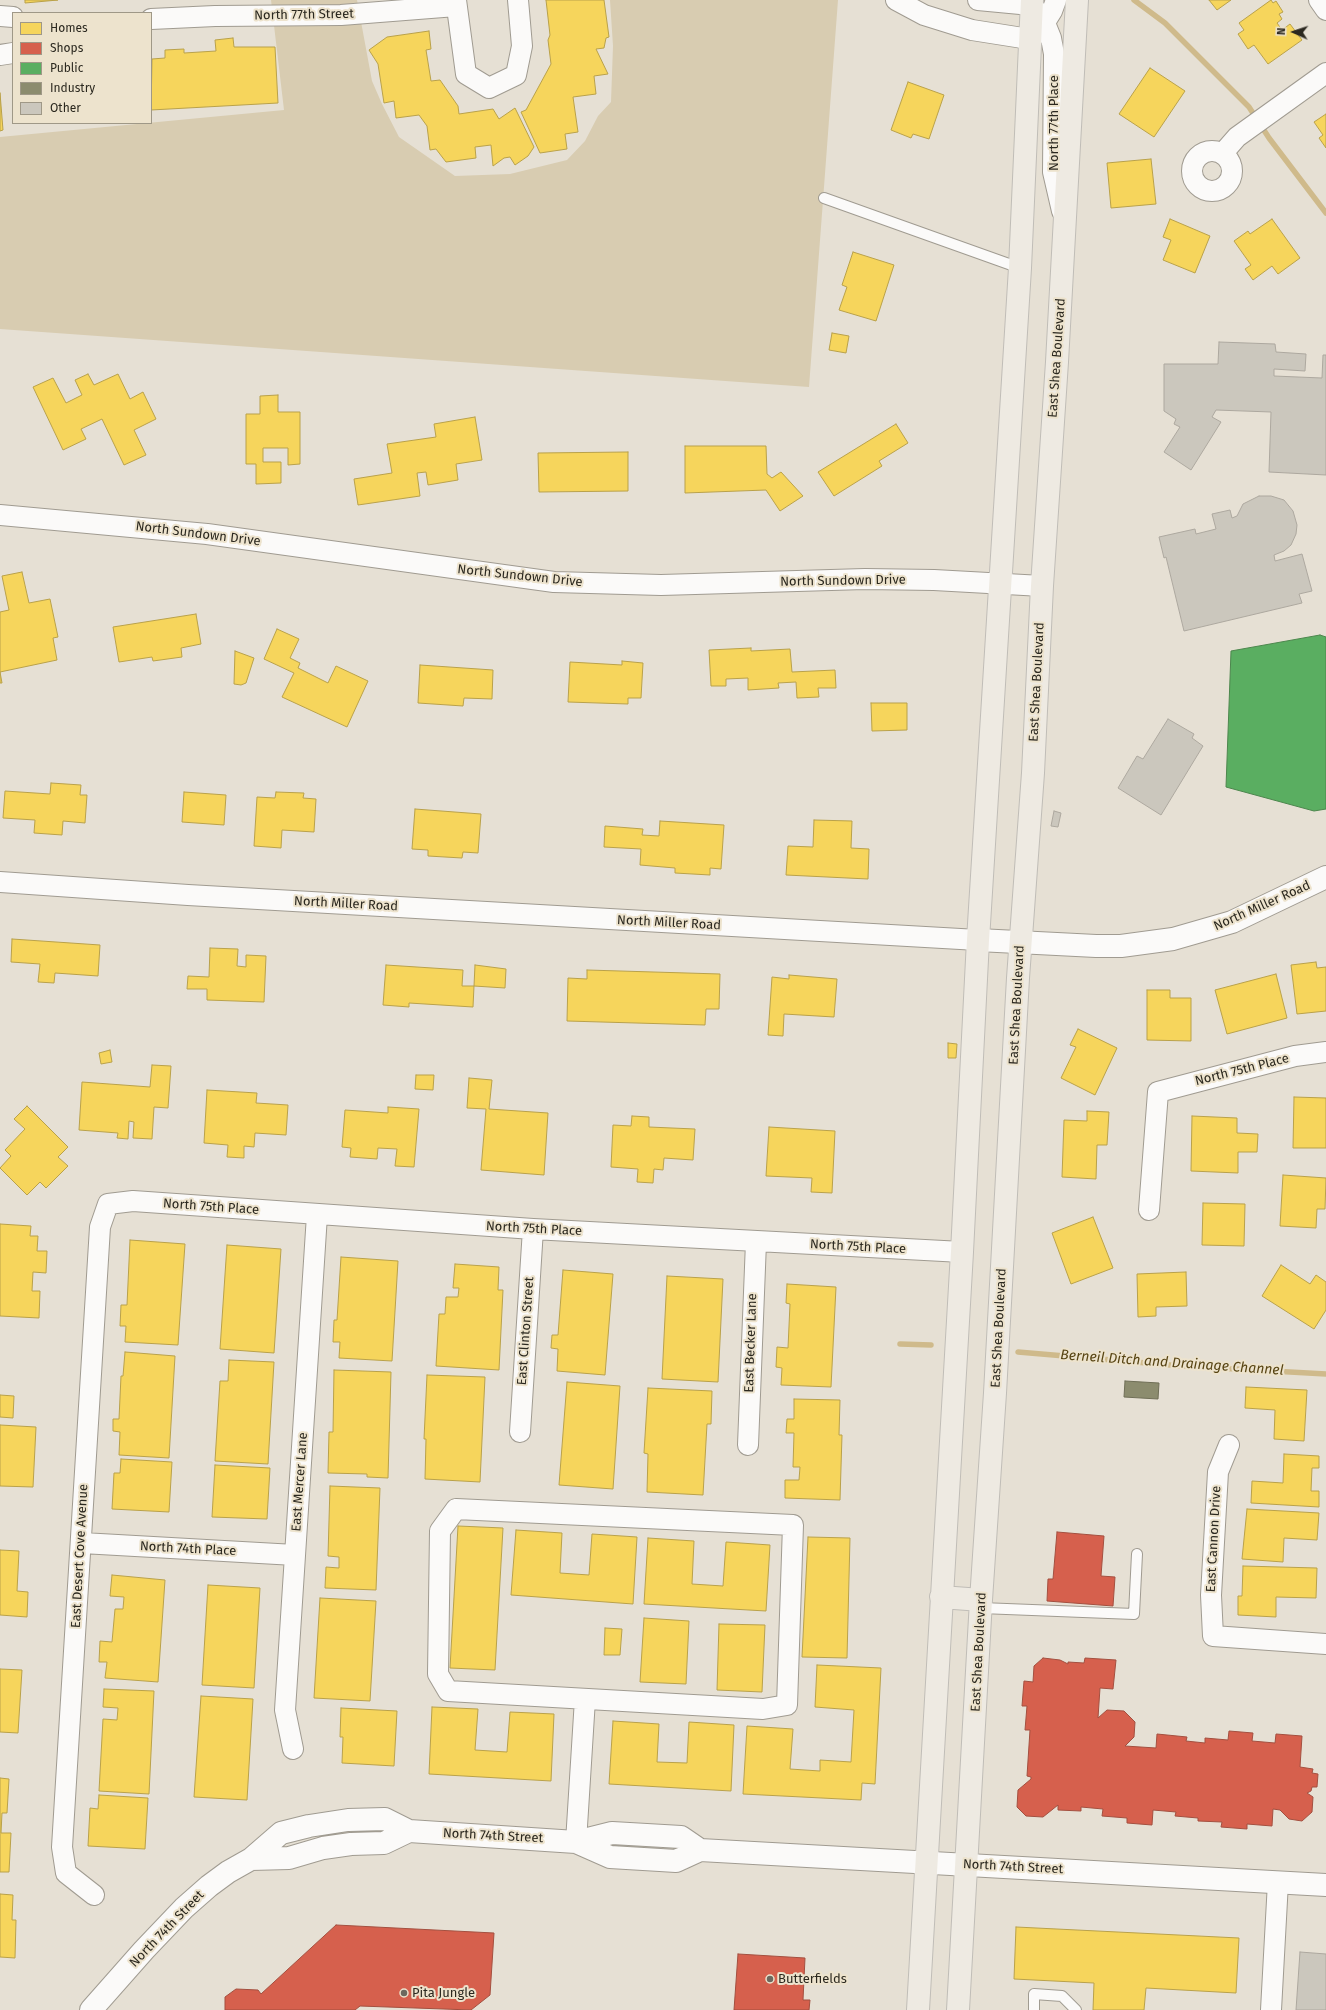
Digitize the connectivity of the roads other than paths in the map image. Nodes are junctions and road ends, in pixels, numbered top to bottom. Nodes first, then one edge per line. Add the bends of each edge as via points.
1 (518, 0) edge
2 (896, 0) edge
3 (978, 0) edge
4 (1056, 0) edge
5 (1077, 0) edge
6 (1319, 0) edge
7 (456, 3) edge
8 (1032, 3) edge
9 (1326, 10) edge
10 (0, 16) edge
11 (12, 17) edge
12 (152, 20) edge
13 (1046, 23) junction
14 (1029, 39) junction
15 (12, 53) edge
16 (0, 56) edge
17 (1326, 73) edge
18 (1223, 154) dead end
19 (824, 198) dead end
20 (1065, 223) junction
21 (1020, 268) junction
22 (0, 515) edge
23 (1001, 584) junction
24 (1042, 586) junction
25 (1326, 877) edge
26 (0, 882) edge
27 (978, 940) junction
28 (1020, 943) junction
29 (1326, 1052) edge
30 (108, 1204) joint
31 (1149, 1210) dead end
32 (317, 1215) junction
33 (532, 1229) junction
34 (756, 1242) junction
35 (962, 1252) junction
36 (520, 1432) dead end
37 (748, 1445) dead end
38 (1229, 1445) dead end
39 (82, 1543) junction
40 (1136, 1554) dead end
41 (295, 1555) junction
42 (941, 1597) junction
43 (981, 1604) junction
44 (1326, 1644) edge
45 (585, 1699) junction
46 (293, 1749) dead end
47 (576, 1842) junction
48 (925, 1862) junction
49 (967, 1864) junction
50 (1278, 1882) junction
51 (1326, 1884) edge
52 (94, 1895) dead end
53 (91, 2010) edge
54 (918, 2010) edge
55 (958, 2010) edge
56 (1034, 2010) edge
57 (1076, 2010) edge
58 (1271, 2010) edge

1 - 7 street via 522,46 516,75 489,88 466,74
2 - 14 street via 924,16 972,30
3 - 8 street
4 - 13 street
5 - 20 main road, East Shea Boulevard
6 - 9 street
7 - 12 street, North 77th Street via 341,15 215,16
8 - 13 street, North 77th Place
8 - 14 main road
10 - 11 street
13 - 14 street
13 - 20 street, North 77th Place via 1054,54 1053,172
14 - 21 main road
15 - 16 street
17 - 18 street via 1237,137
19 - 21 lane
20 - 24 main road, East Shea Boulevard
21 - 23 main road
22 - 23 street, North Sundown Drive via 207,534 554,582 661,585 865,579
23 - 24 street, North Sundown Drive
23 - 27 main road
24 - 28 main road, East Shea Boulevard via 1033,765
25 - 28 street, North Miller Road via 1232,922 1174,939 1121,946
26 - 27 street, North Miller Road
27 - 28 street, North Miller Road
27 - 35 main road
28 - 43 main road, East Shea Boulevard
29 - 31 street, North 75th Place via 1294,1056 1158,1092
30 - 32 street, North 75th Place via 132,1201
30 - 39 street, East Desert Cove Avenue via 100,1227
32 - 33 street, North 75th Place
32 - 41 street, East Mercer Lane
33 - 34 street, North 75th Place
33 - 36 street, East Clinton Street
34 - 35 street, North 75th Place
34 - 37 street, East Becker Lane
35 - 42 main road
38 - 44 street, East Cannon Drive via 1218,1472 1211,1595 1213,1636
39 - 41 street, North 74th Place
39 - 52 street, East Desert Cove Avenue via 62,1847 66,1873
40 - 43 lane via 1134,1614
41 - 46 street, East Mercer Lane via 285,1710
42 - 43 main road
42 - 48 main road
43 - 49 main road, East Shea Boulevard
45 - 45 street via 448,1691 438,1674 440,1532 456,1509 793,1525 787,1705 763,1709
45 - 47 street
47 - 48 street, North 74th Street via 610,1857 676,1861 700,1850
47 - 53 street, North 74th Street via 409,1831 384,1843 323,1848 289,1858 251,1858 228,1872 184,1908
48 - 49 street, North 74th Street
48 - 54 main road
49 - 50 street, North 74th Street
49 - 55 main road, East Shea Boulevard
50 - 51 street, North 74th Street
50 - 58 street
56 - 57 lane via 1034,1994 1062,1996

